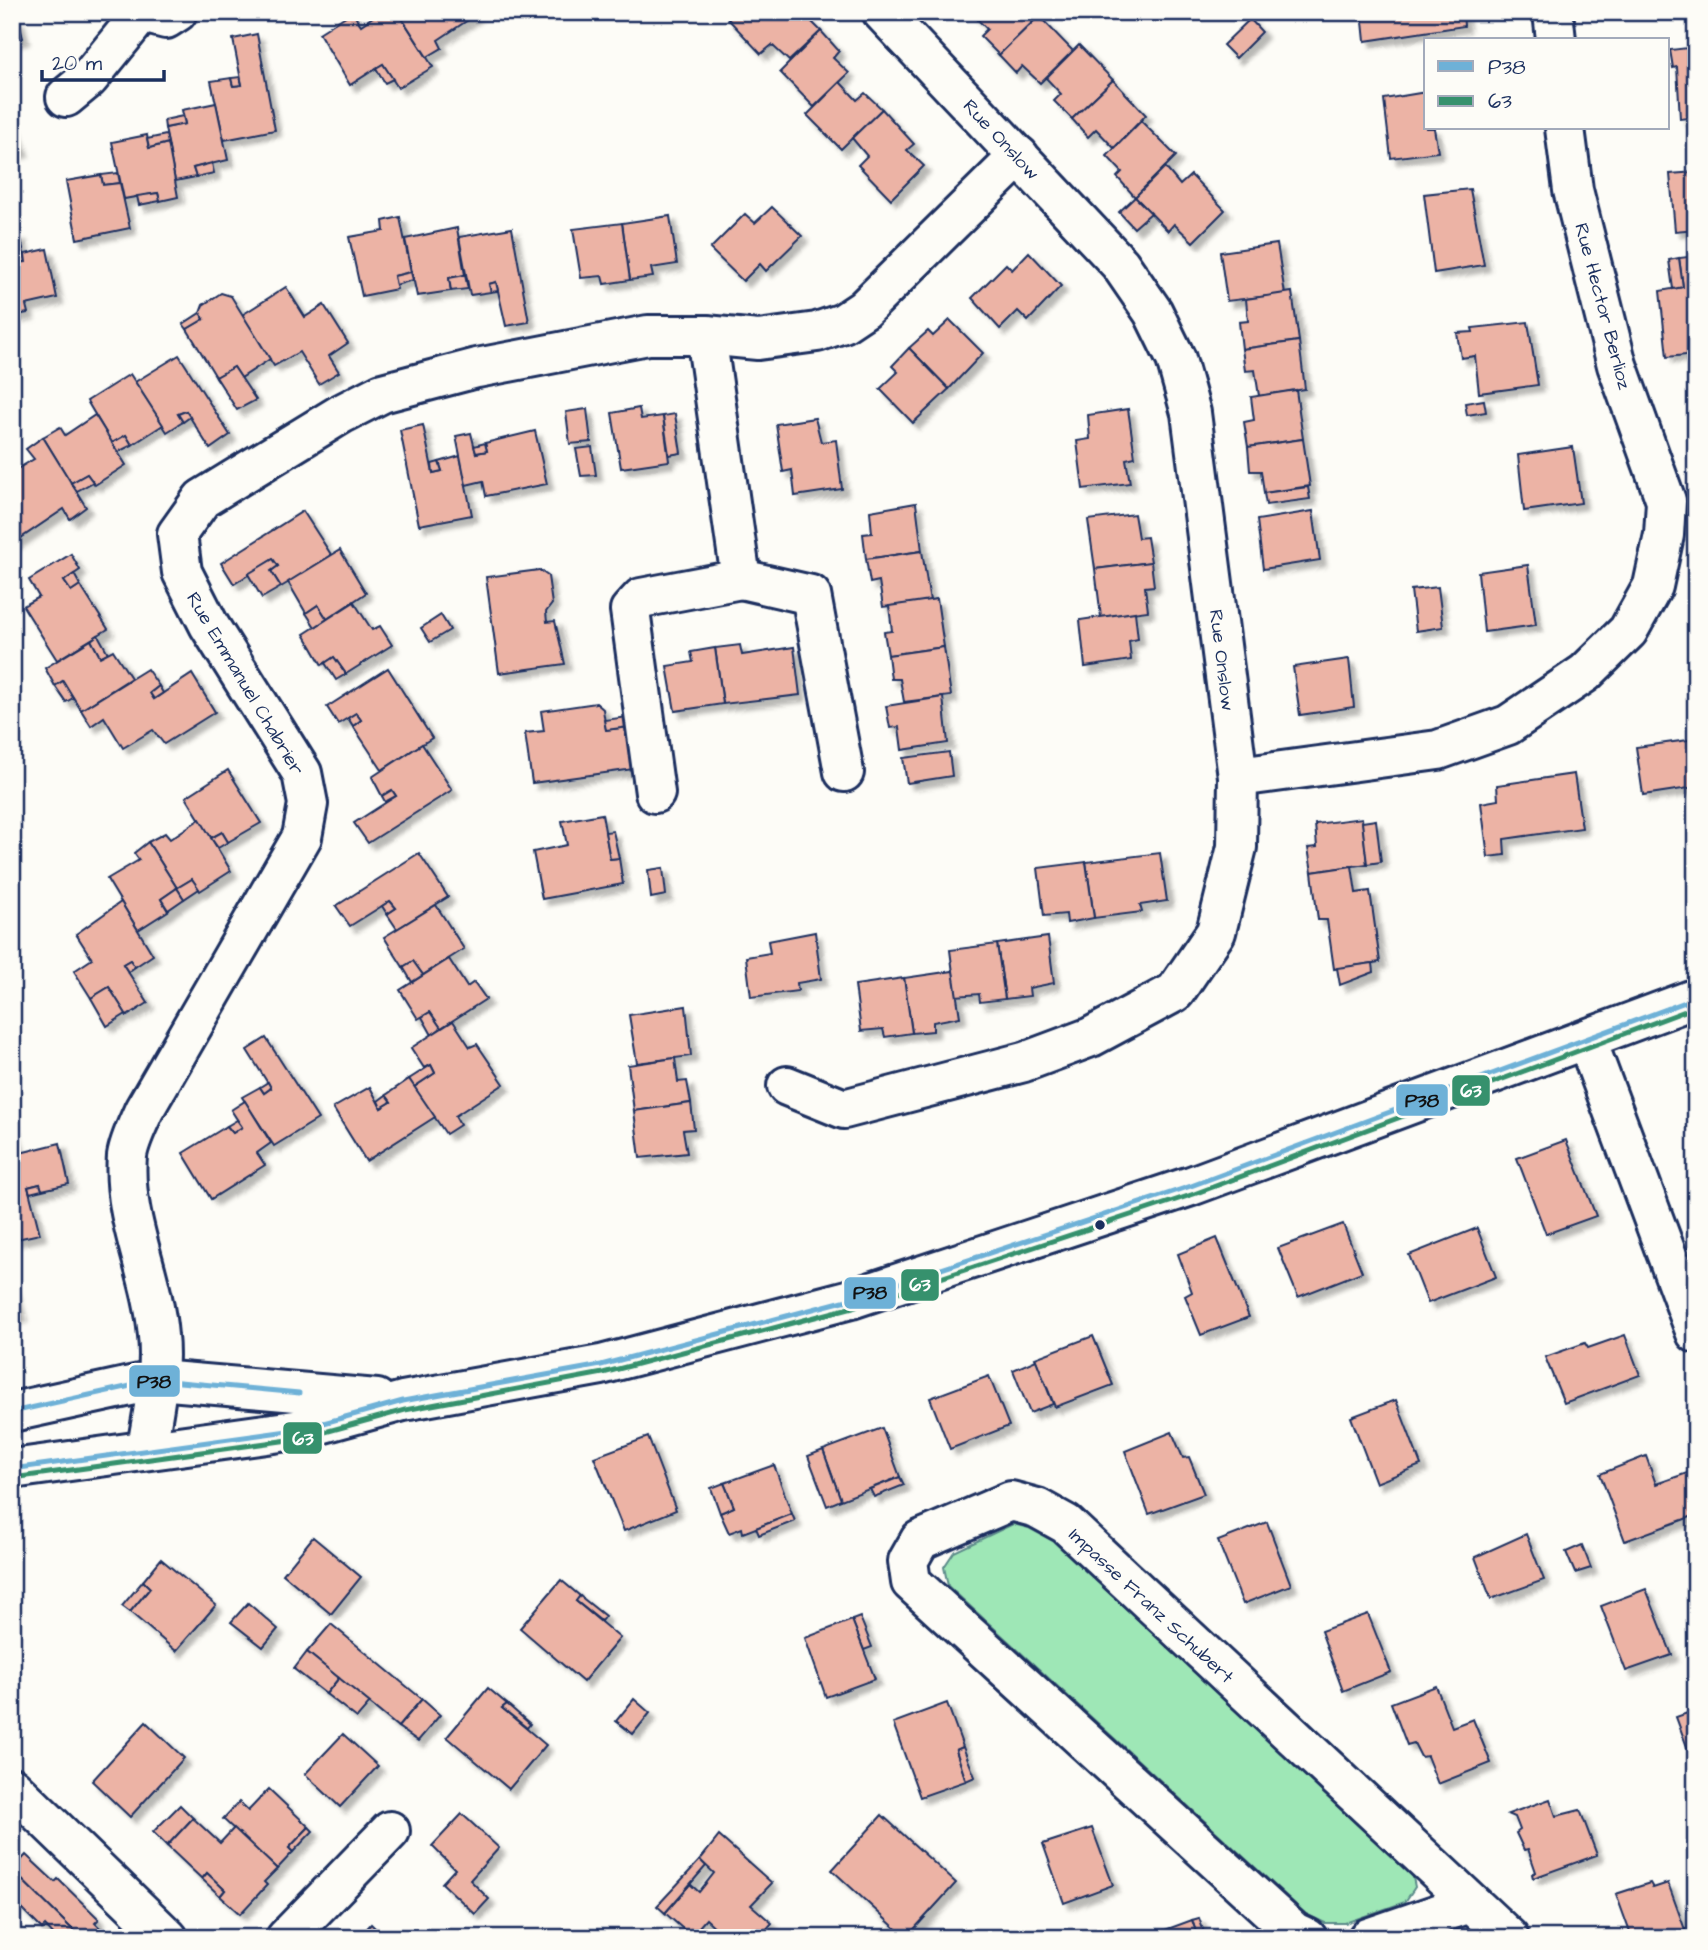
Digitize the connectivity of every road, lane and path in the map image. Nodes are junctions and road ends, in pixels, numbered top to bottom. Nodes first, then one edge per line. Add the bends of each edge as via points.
1 (882, 12) edge
2 (1553, 12) edge
3 (152, 13) edge
4 (1556, 38) edge
5 (66, 97) dead end
6 (1565, 130) edge
7 (1019, 156) junction
8 (706, 335) junction
9 (741, 579) junction
10 (844, 772) dead end
11 (1238, 777) junction
12 (655, 793) dead end
13 (1696, 998) edge
14 (1587, 1041) junction
15 (787, 1086) dead end
16 (1696, 1333) edge
17 (158, 1380) junction
18 (403, 1401) junction
19 (12, 1412) edge
20 (147, 1448) junction
21 (12, 1469) edge
22 (12, 1787) edge
23 (390, 1830) dead end
24 (1470, 1903) junction
25 (168, 1938) edge
26 (286, 1938) edge
27 (1307, 1938) edge
28 (1368, 1938) edge
29 (1509, 1938) edge

1 - 7 street, Rue Onslow
2 - 4 street
3 - 5 street
6 - 11 street, Rue Hector Berlioz via 1573,190 1617,365 1666,501 1653,586 1628,631 1585,673 1508,724 1438,750
7 - 8 street, Rue Emmanuel Chabrier via 864,309 843,323 817,332 758,340
7 - 11 street, Rue Onslow via 1120,264 1153,312 1176,359 1191,413
8 - 9 street
8 - 17 street, Rue Emmanuel Chabrier via 648,335 477,368 383,393 201,499 177,534 182,572 209,625 302,773 308,804 302,837 144,1110 127,1153 128,1210 159,1336
9 - 10 street via 811,595
9 - 12 street via 641,598 630,610
11 - 15 street, Rue Onslow via 1237,847 1216,932 1175,992 1091,1037 1024,1062 844,1110
13 - 14 street
14 - 16 street
14 - 18 street via 1191,1186 851,1299 601,1365
17 - 18 street
17 - 19 street
17 - 20 street, Rue Emmanuel Chabrier
18 - 20 street via 302,1429
20 - 21 street
22 - 25 street
23 - 26 street
24 - 27 street, Impasse Franz Schubert via 1066,1524 1037,1508 1011,1501 920,1540 908,1561 911,1582 1294,1932
24 - 28 street
24 - 29 street, Impasse Franz Schubert

